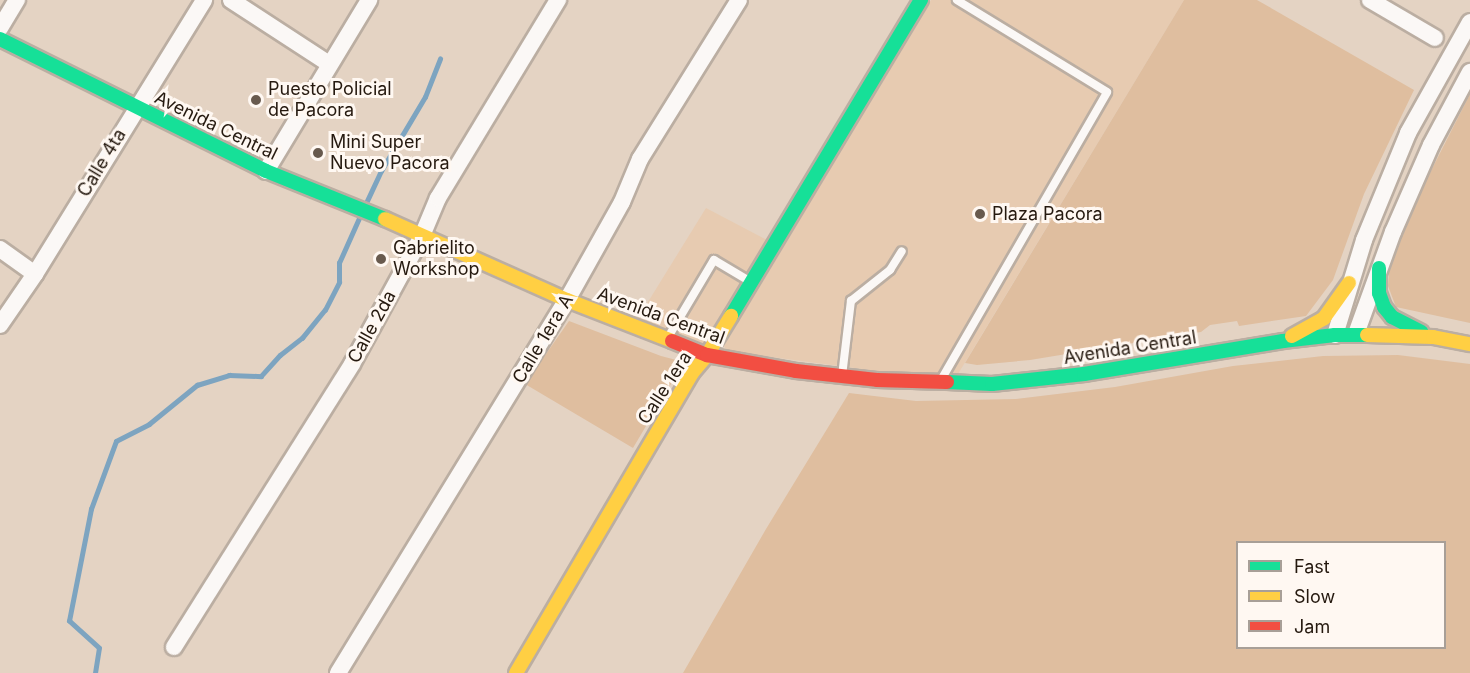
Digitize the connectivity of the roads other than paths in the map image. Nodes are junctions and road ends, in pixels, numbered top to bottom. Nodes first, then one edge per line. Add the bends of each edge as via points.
1 (17, 0) edge
2 (204, 0) edge
3 (231, 0) edge
4 (369, 0) edge
5 (558, 0) edge
6 (739, 0) edge
7 (921, 0) edge
8 (957, 0) edge
9 (1370, 0) edge
10 (1398, 7) edge
11 (1470, 22) edge
12 (0, 28) edge
13 (1435, 38) dead end
14 (0, 39) edge
15 (329, 64) junction
16 (1470, 72) edge
17 (136, 108) junction
18 (1408, 134) junction
19 (1431, 145) junction
20 (266, 171) junction
21 (422, 236) junction
22 (0, 249) edge
23 (902, 251) dead end
24 (1379, 268) junction
25 (35, 274) junction
26 (751, 282) junction
27 (1349, 283) junction
28 (567, 300) junction
29 (0, 325) edge
30 (1356, 334) junction
31 (1335, 335) junction
32 (1433, 337) junction
33 (666, 341) junction
34 (1283, 341) junction
35 (1470, 344) edge
36 (707, 355) junction
37 (842, 376) junction
38 (939, 383) junction
39 (174, 647) dead end
40 (338, 673) edge
41 (516, 673) edge

1 - 12 street
2 - 17 street, Calle 4ta
3 - 15 street
4 - 15 street
5 - 21 street, Calle 2da via 438,198
6 - 28 street, Calle 1era A via 640,159 622,202
7 - 26 street, Calle 1era
8 - 38 lane via 1107,92
9 - 10 street
10 - 13 street
11 - 18 street
14 - 17 street, Avenida Central
15 - 20 street
16 - 19 street
17 - 20 street, Avenida Central
17 - 25 street, Calle 4ta
18 - 19 street
18 - 27 street
19 - 24 street
20 - 21 street, Avenida Central
21 - 28 street, Avenida Central
21 - 39 street, Calle 2da via 352,364
22 - 25 street
23 - 37 lane via 890,270 851,301
24 - 30 street
24 - 32 street via 1379,293 1384,307 1403,324
25 - 29 street, Calle 4ta
26 - 33 lane via 714,260
26 - 36 street, Calle 1era
27 - 31 street
27 - 34 street via 1323,318
28 - 33 street, Avenida Central
28 - 40 street, Calle 1era A
30 - 31 street, Avenida Central
30 - 32 street, Avenida Central
31 - 34 street, Avenida Central
32 - 35 street, Avenida Central
33 - 36 street, Avenida Central
34 - 38 street, Avenida Central via 1084,374 992,384
36 - 37 street, Avenida Central
36 - 41 street, Calle 1era via 692,373
37 - 38 street, Avenida Central

